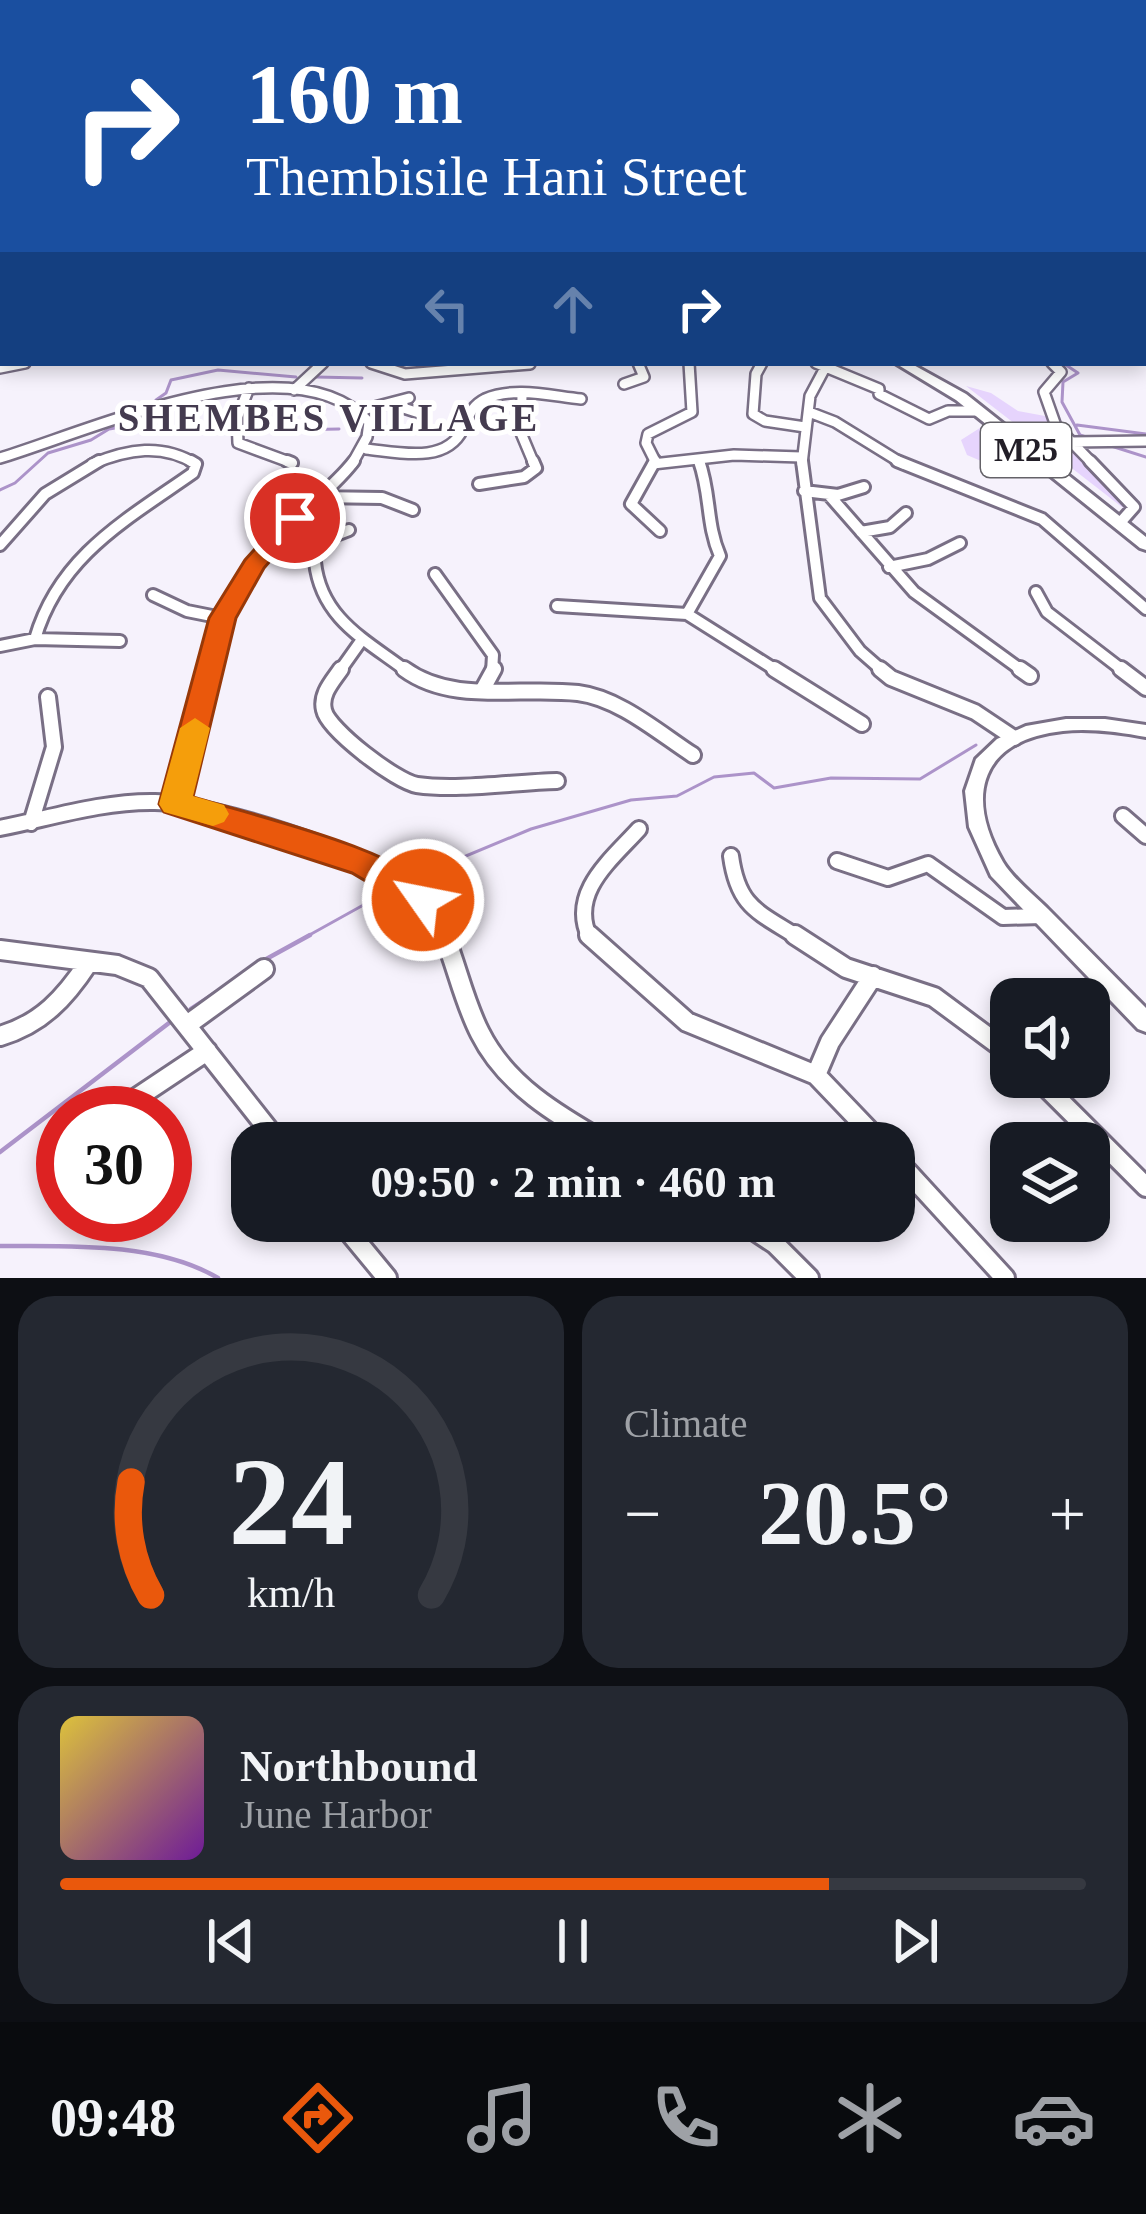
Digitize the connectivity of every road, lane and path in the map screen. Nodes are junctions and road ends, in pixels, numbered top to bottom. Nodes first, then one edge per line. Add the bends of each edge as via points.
1 (320, 366) edge
2 (380, 366) edge
3 (639, 366) edge
4 (689, 366) edge
5 (761, 366) edge
6 (820, 366) edge
7 (826, 366) edge
8 (906, 366) edge
9 (919, 366) edge
10 (1055, 366) edge
11 (461, 367) edge
12 (624, 384) dead end
13 (249, 388) junction
14 (294, 390) junction
15 (522, 396) junction
16 (409, 398) dead end
17 (581, 399) dead end
18 (392, 404) junction
19 (977, 410) junction
20 (359, 411) junction
21 (418, 413) dead end
22 (807, 420) junction
23 (1146, 441) edge
24 (1072, 442) junction
25 (365, 448) junction
26 (801, 457) junction
27 (0, 458) edge
28 (699, 460) junction
29 (655, 461) junction
30 (292, 463) dead end
31 (479, 484) dead end
32 (864, 487) dead end
33 (804, 491) junction
34 (829, 495) junction
35 (317, 496) junction
36 (413, 510) dead end
37 (906, 513) dead end
38 (1123, 521) junction
39 (349, 530) dead end
40 (660, 531) dead end
41 (861, 532) junction
42 (1146, 533) edge
43 (274, 539) junction
44 (960, 543) dead end
45 (0, 545) edge
46 (1146, 545) edge
47 (298, 549) junction
48 (889, 567) junction
49 (435, 574) dead end
50 (1036, 592) dead end
51 (153, 595) dead end
52 (556, 606) dead end
53 (1146, 609) edge
54 (687, 614) junction
55 (222, 618) junction
56 (35, 639) junction
57 (362, 640) junction
58 (120, 641) dead end
59 (0, 646) edge
60 (1030, 676) dead end
61 (1146, 688) edge
62 (483, 689) junction
63 (48, 698) dead end
64 (862, 724) dead end
65 (1146, 731) edge
66 (1014, 737) junction
67 (693, 754) dead end
68 (557, 781) dead end
69 (175, 804) junction
70 (1124, 816) dead end
71 (31, 823) junction
72 (0, 828) edge
73 (639, 829) dead end
74 (1146, 836) edge
75 (730, 856) dead end
76 (837, 861) dead end
77 (1042, 916) junction
78 (0, 950) edge
79 (88, 963) junction
80 (264, 969) dead end
81 (873, 976) junction
82 (1146, 1022) edge
83 (187, 1024) junction
84 (0, 1036) edge
85 (990, 1038) edge
86 (207, 1052) junction
87 (816, 1075) junction
88 (155, 1086) edge
89 (1057, 1098) edge
90 (262, 1122) edge
91 (571, 1122) edge
92 (861, 1122) edge
93 (915, 1180) edge
94 (1146, 1187) edge
95 (357, 1242) edge
96 (772, 1242) edge
97 (387, 1278) edge
98 (809, 1278) edge
99 (1005, 1278) edge

1 - 14 street
2 - 11 street via 405,374
3 - 12 street via 644,376
4 - 29 street via 693,409 648,434
5 - 22 street via 752,414
6 - 22 street
7 - 19 street via 929,419
8 - 19 main road, M25
9 - 38 main road, M25 via 973,398
10 - 24 street via 1061,372 1045,388 1045,402
13 - 14 street
13 - 27 street via 166,400
13 - 30 street via 234,430 238,443
14 - 20 street
15 - 17 street
15 - 25 street via 477,403 458,441 442,449
15 - 31 street via 521,433 536,468
16 - 18 street
18 - 20 street
18 - 21 street
19 - 38 main road, M25
20 - 25 street via 370,428
22 - 26 street
22 - 53 street via 842,422 912,468 1033,514
23 - 24 street
24 - 38 street via 1134,507
25 - 35 street
26 - 28 street
26 - 33 street
28 - 29 street
28 - 54 street via 720,556
29 - 40 street via 632,504
32 - 34 street
33 - 34 street
33 - 66 street via 815,588 860,651 891,678
34 - 41 street
35 - 36 street via 382,498
35 - 43 street
37 - 41 street
38 - 42 main road, M25
38 - 46 main road, M25
39 - 47 street
41 - 48 street
43 - 47 street
43 - 55 street
44 - 48 street
45 - 56 street via 44,495 118,455 161,450 196,464 62,574 44,601
47 - 57 street via 315,562 316,587 329,610
48 - 60 street
49 - 62 street via 494,655
50 - 61 street via 1047,612
51 - 55 street
52 - 54 street
54 - 64 street
55 - 69 street
56 - 58 street
56 - 59 street
57 - 62 street via 425,684
57 - 68 street via 326,690 322,709 389,774 424,786
62 - 67 street via 602,699
63 - 71 street via 56,744
65 - 66 street via 1076,723
66 - 77 street via 981,764 972,819 998,871
69 - 71 street
69 - 91 street via 364,864 414,891 447,940 478,1032 500,1067
70 - 74 street
71 - 72 street
73 - 87 street via 599,870 583,900 592,943 696,1027
75 - 81 street via 734,887 753,908 834,961
76 - 77 street via 888,878 928,865 1003,917
77 - 82 street
78 - 79 street
79 - 83 street via 149,978
79 - 84 street via 53,1010
80 - 83 street
81 - 85 street via 934,997
81 - 87 street
83 - 86 street
86 - 88 street
86 - 90 street
87 - 92 street
89 - 94 street
93 - 99 street
95 - 97 street
96 - 98 street

